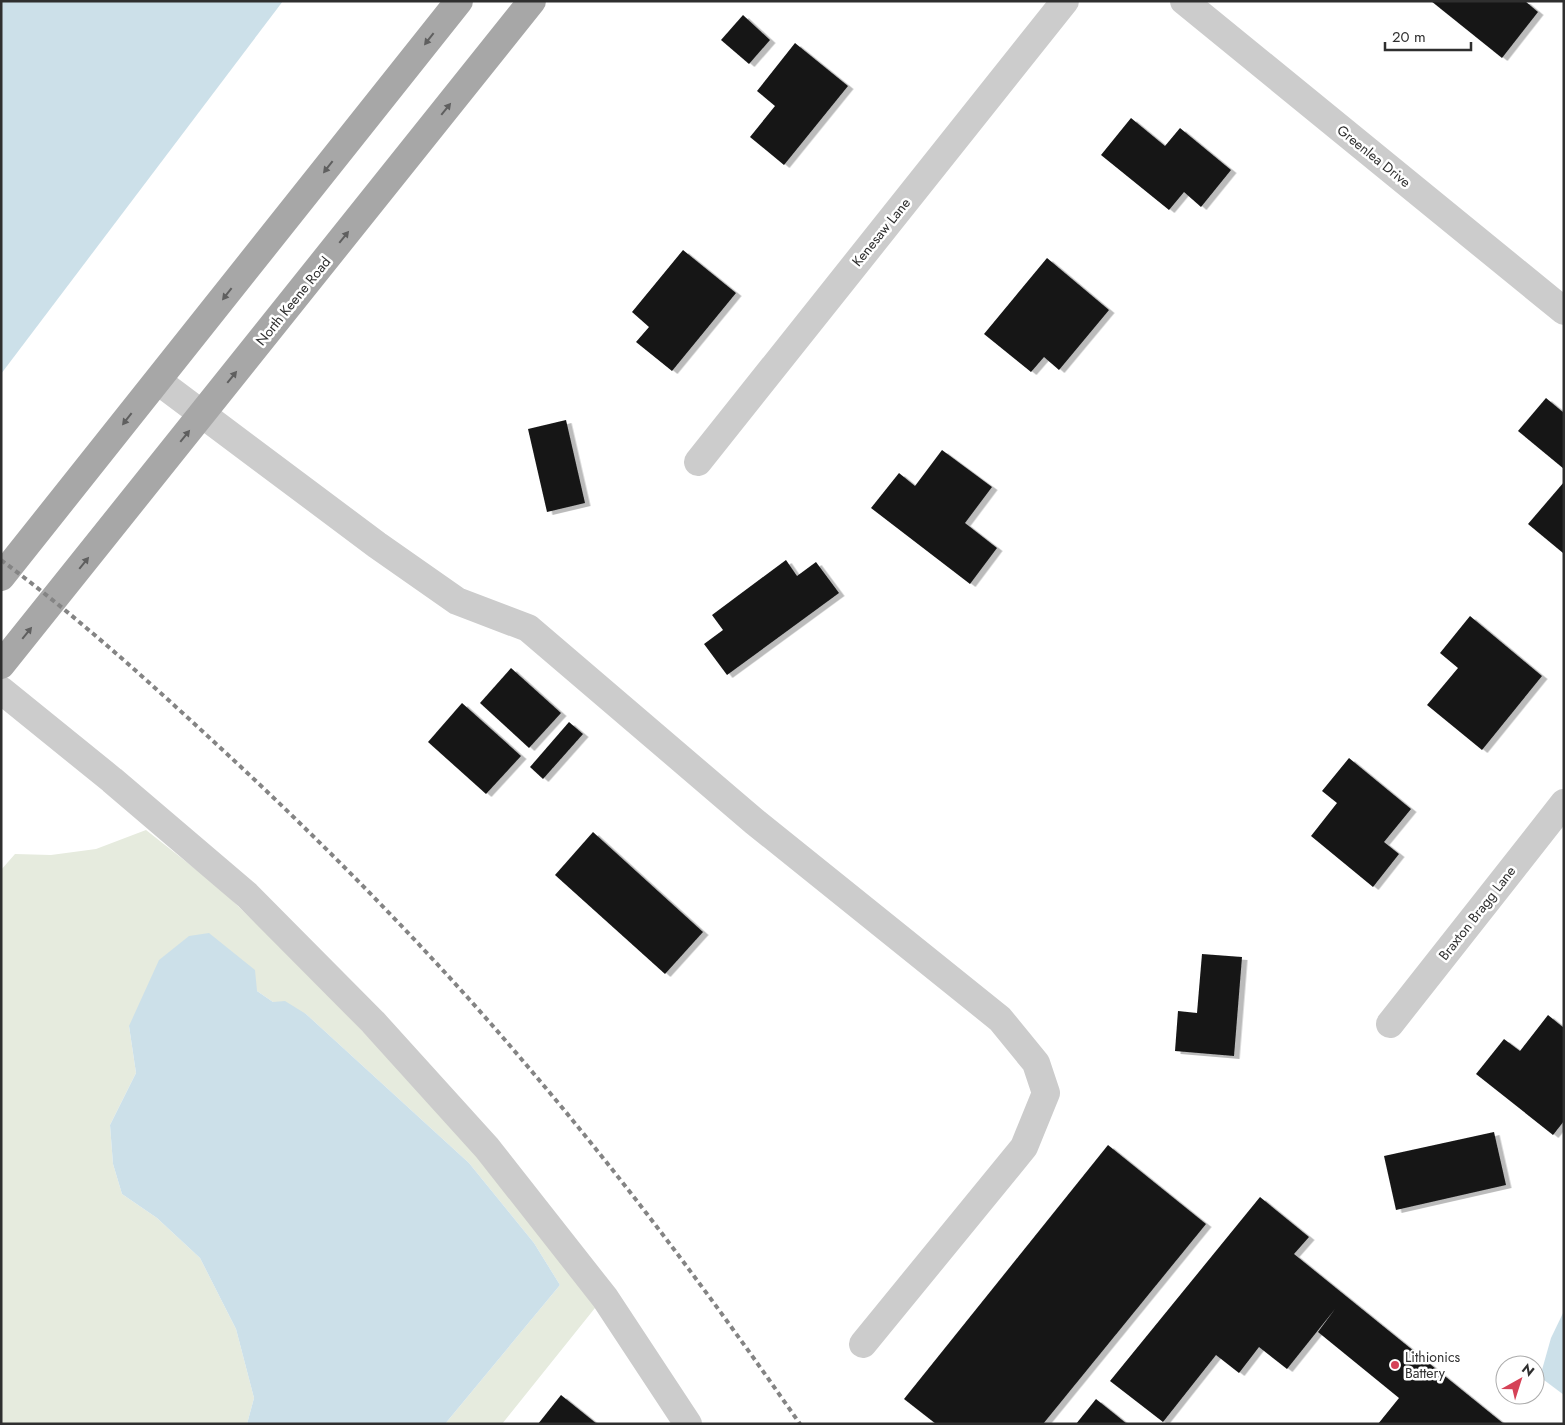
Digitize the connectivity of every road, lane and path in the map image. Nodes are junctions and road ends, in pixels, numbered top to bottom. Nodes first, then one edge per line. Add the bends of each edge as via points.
1 (459, 1) edge
2 (532, 1) edge
3 (1065, 1) edge
4 (1184, 1) edge
5 (1564, 311) edge
6 (158, 381) junction
7 (202, 415) junction
8 (698, 462) dead end
9 (6, 572) edge
10 (1, 665) edge
11 (1, 690) edge
12 (1564, 803) edge
13 (1390, 1024) dead end
14 (863, 1344) dead end
15 (688, 1424) edge

1 -> 6 main road
7 -> 2 main road, North Keene Road
3 - 8 street, Kenesaw Lane
4 - 5 street, Greenlea Drive
6 - 7 street
6 -> 9 main road
10 -> 7 main road, North Keene Road
7 - 14 street via 457,601 528,628 755,822 1000,1019 1036,1063 1046,1092 1024,1147
11 - 15 street via 247,895 372,1022 511,1178 605,1298
12 - 13 street, Braxton Bragg Lane

